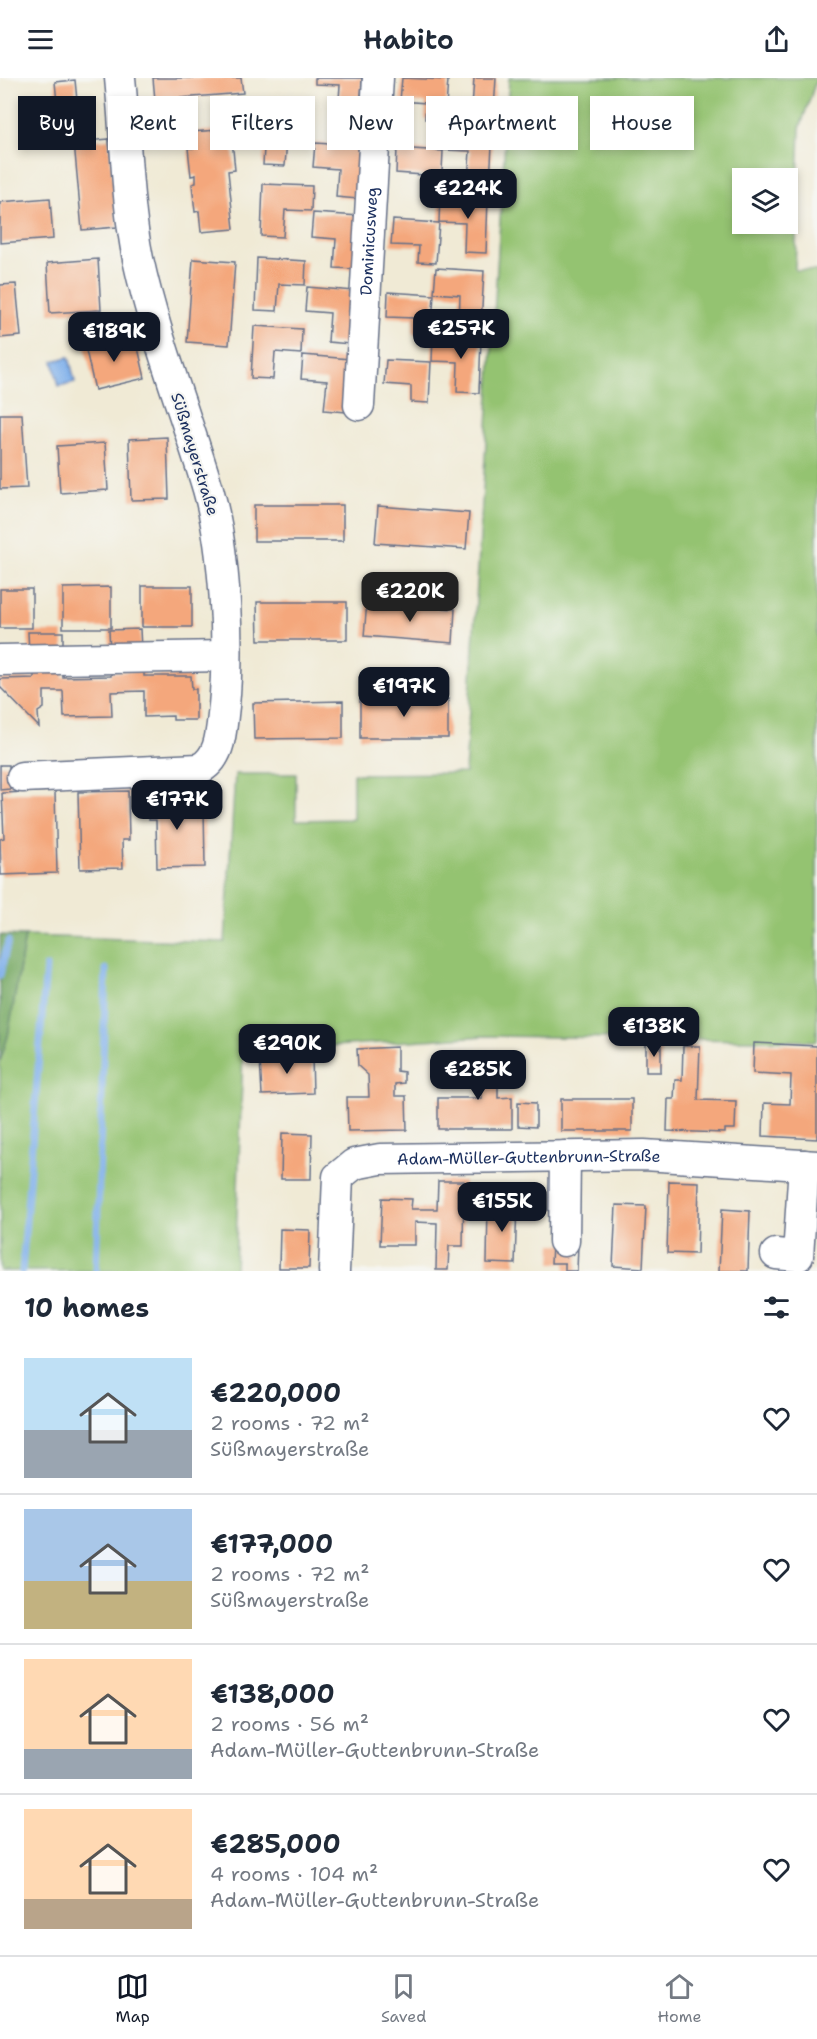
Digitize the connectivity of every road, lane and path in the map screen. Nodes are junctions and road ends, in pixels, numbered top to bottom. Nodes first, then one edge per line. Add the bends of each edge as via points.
1 (120, 78) edge
2 (378, 78) edge
3 (359, 405) dead end
4 (225, 656) junction
5 (0, 660) edge
6 (22, 777) dead end
7 (566, 1156) junction
8 (810, 1165) edge
9 (564, 1240) dead end
10 (776, 1254) dead end
11 (334, 1271) edge

1 - 4 street, Süßmayerstraße via 138,258 220,541
2 - 3 street, Dominicusweg
4 - 5 street
4 - 6 street, Süßmayerstraße via 223,712 217,753 210,764 199,769
7 - 8 street, Adam-Müller-Guttenbrunn-Straße via 644,1155
7 - 9 street
7 - 11 street, Adam-Müller-Guttenbrunn-Straße via 380,1159 354,1164 338,1177
8 - 10 street via 798,1256

